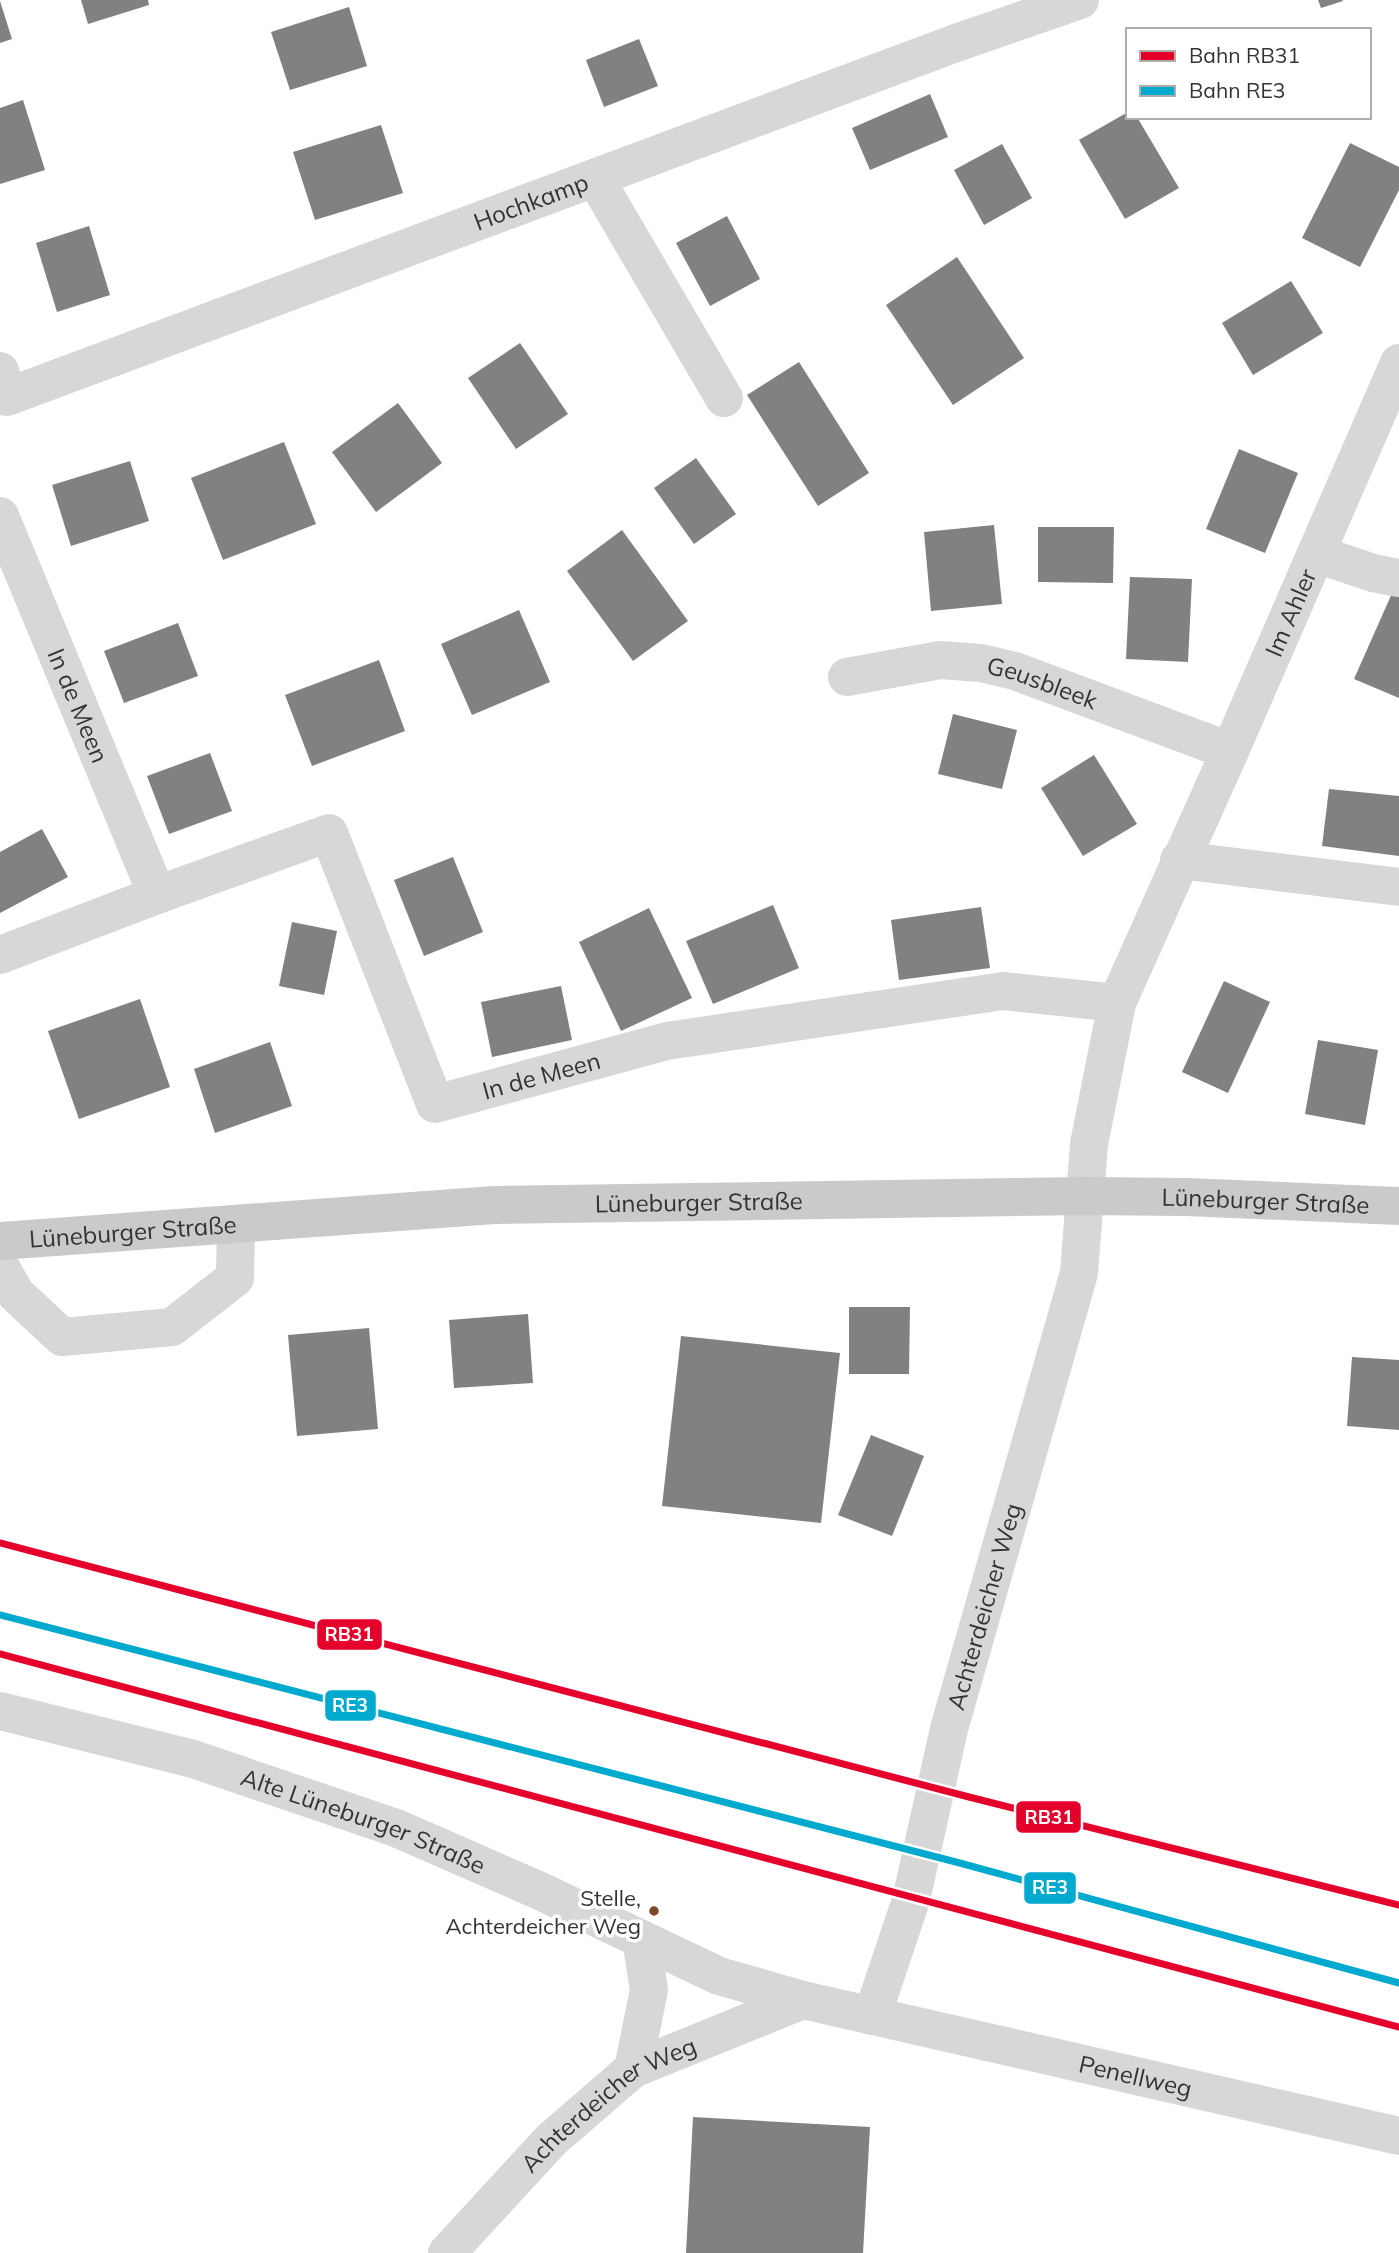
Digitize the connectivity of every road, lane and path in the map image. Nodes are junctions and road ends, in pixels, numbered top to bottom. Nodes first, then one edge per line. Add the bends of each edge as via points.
1 (1080, 0) edge
2 (595, 178) junction
3 (1399, 363) edge
4 (3, 390) edge
5 (724, 398) dead end
6 (0, 516) edge
7 (1317, 554) junction
8 (1399, 578) edge
9 (847, 677) dead end
10 (1230, 751) junction
11 (1179, 860) junction
12 (1399, 887) edge
13 (157, 895) junction
14 (0, 955) edge
15 (1116, 1003) junction
16 (1085, 1196) junction
17 (1399, 1206) edge
18 (236, 1224) junction
19 (0, 1241) edge
20 (0, 1266) edge
21 (0, 1711) edge
22 (641, 1939) junction
23 (803, 2000) junction
24 (872, 2016) junction
25 (633, 2069) junction
26 (1399, 2136) edge
27 (447, 2253) edge

1 - 2 street, Hochkamp
2 - 4 street, Hochkamp
2 - 5 street
3 - 7 street, Im Ahler
6 - 13 street, In de Meen
7 - 8 street
7 - 10 street, Im Ahler
9 - 10 street, Geusbleek via 940,660 981,663 1015,671
10 - 11 street, Im Ahler
11 - 12 street
11 - 15 street, Im Ahler
13 - 14 street, In de Meen
13 - 15 street, In de Meen via 329,833 435,1104 667,1041 1003,991
15 - 16 street, Im Ahler via 1089,1144
16 - 17 main road, Lüneburger Straße
16 - 18 main road, Lüneburger Straße via 495,1205
16 - 24 street, Achterdeicher Weg via 1079,1273 949,1729 911,1900
18 - 19 main road, Lüneburger Straße
18 - 20 street via 235,1278 172,1327 62,1337 16,1294
21 - 22 street, Alte Lüneburger Straße via 193,1759 396,1828
22 - 23 street, Alte Lüneburger Straße via 719,1976
22 - 25 street via 649,1990
23 - 24 street, Alte Lüneburger Straße
23 - 25 street, Achterdeicher Weg
24 - 26 street, Penellweg
25 - 27 street, Achterdeicher Weg via 551,2140

